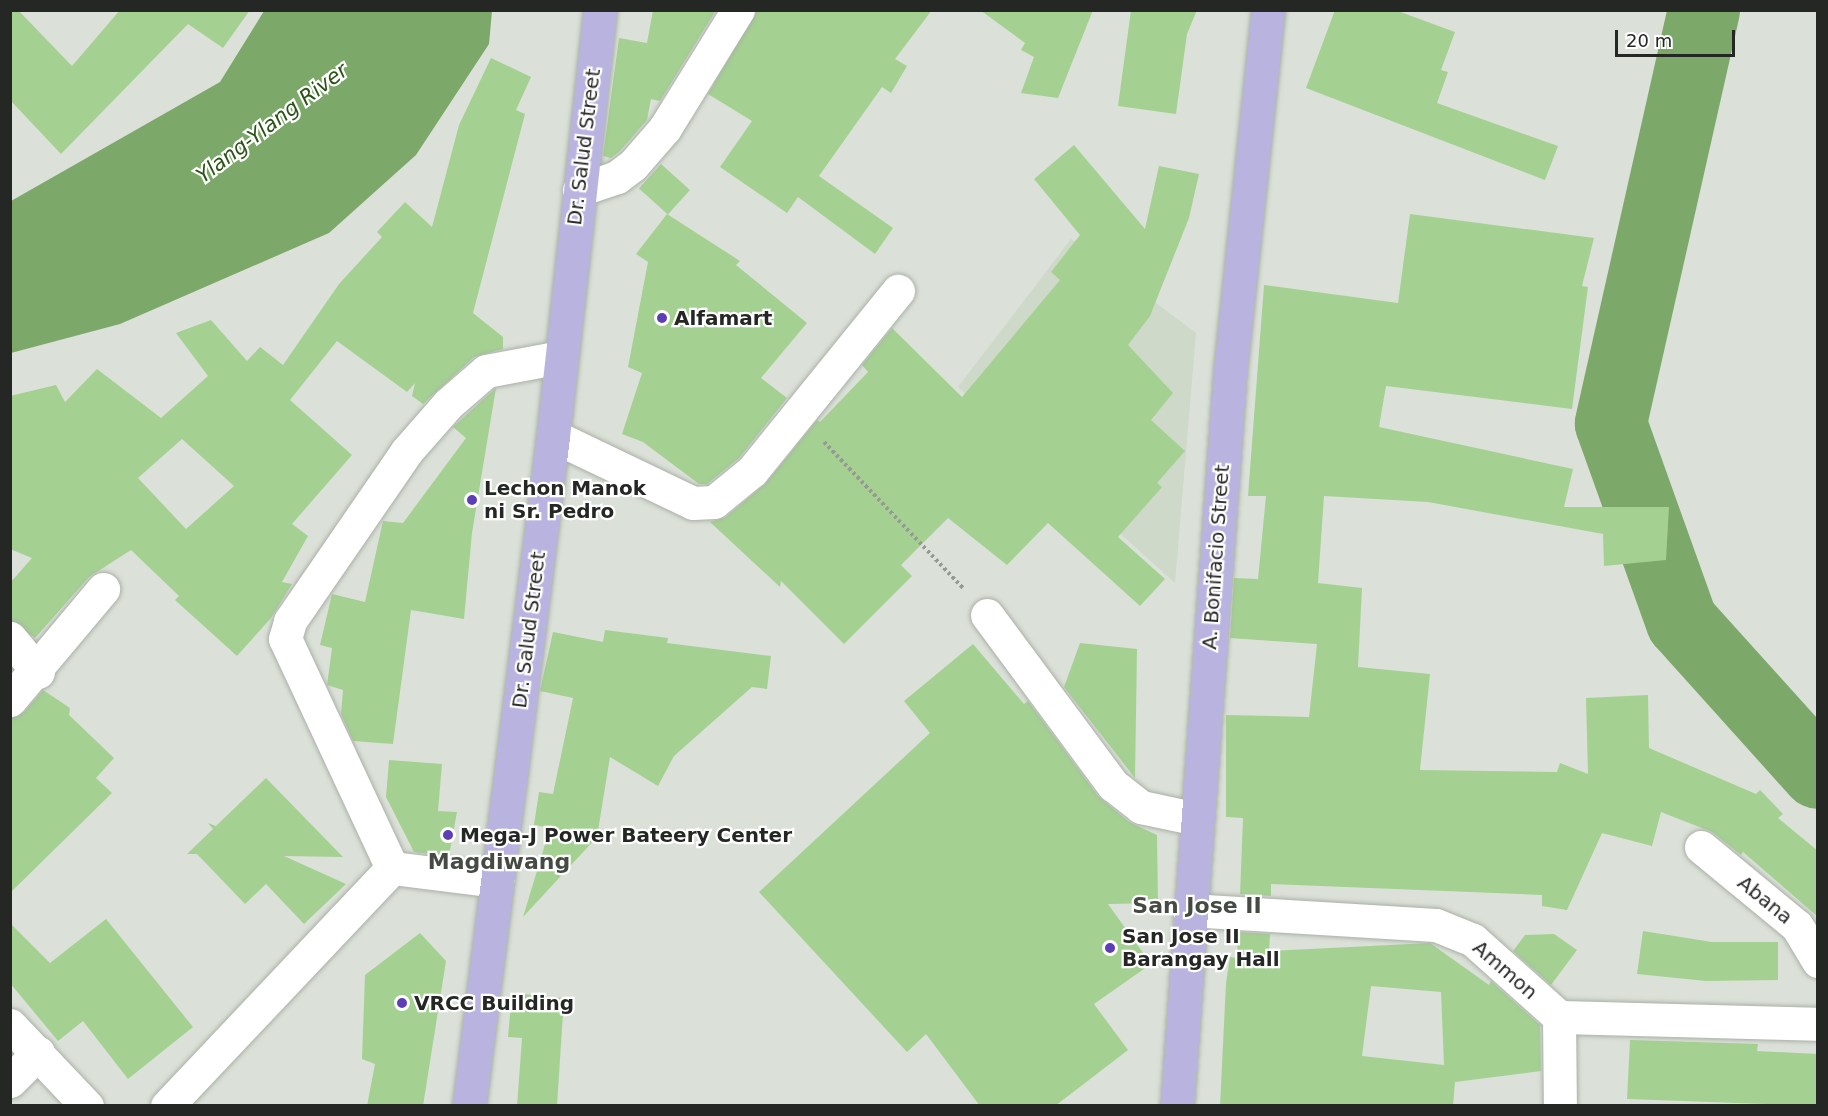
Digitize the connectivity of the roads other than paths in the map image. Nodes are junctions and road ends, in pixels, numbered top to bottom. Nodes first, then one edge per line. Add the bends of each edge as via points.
1 (600, 10) edge
2 (738, 10) edge
3 (1268, 10) edge
4 (579, 190) junction
5 (898, 291) dead end
6 (561, 357) junction
7 (554, 436) junction
8 (103, 589) dead end
9 (987, 615) road end
10 (10, 638) edge
11 (38, 672) junction
12 (10, 700) edge
13 (1197, 819) junction
14 (1701, 847) dead end
15 (392, 868) junction
16 (496, 881) junction
17 (1189, 910) junction
18 (1818, 961) edge
19 (1559, 1017) junction
20 (1818, 1024) edge
21 (10, 1025) edge
22 (38, 1053) junction
23 (10, 1081) edge
24 (87, 1106) edge
25 (166, 1106) edge
26 (469, 1106) edge
27 (1177, 1106) edge
28 (1560, 1106) edge

1 - 4 main road, Dr. Salud Street
2 - 4 street via 665,128 633,165 617,177
3 - 13 main road, A. Bonifacio Street via 1230,372
4 - 6 main road, Dr. Salud Street
5 - 7 street via 798,416 733,489 703,505
6 - 7 main road, Dr. Salud Street
6 - 15 street via 486,371 448,404 406,452 290,621 285,639
7 - 16 main road, Dr. Salud Street
8 - 11 street
9 - 13 street via 1113,785 1141,807
10 - 11 street
11 - 12 street
13 - 17 main road, A. Bonifacio Street
14 - 18 street, Abana via 1797,926
15 - 16 street
15 - 25 street
16 - 26 main road, Dr. Salud Street
17 - 19 street, Ammon via 1436,925 1473,940
17 - 27 main road, A. Bonifacio Street
19 - 20 street
19 - 28 street
21 - 22 street
22 - 23 street
22 - 24 street

